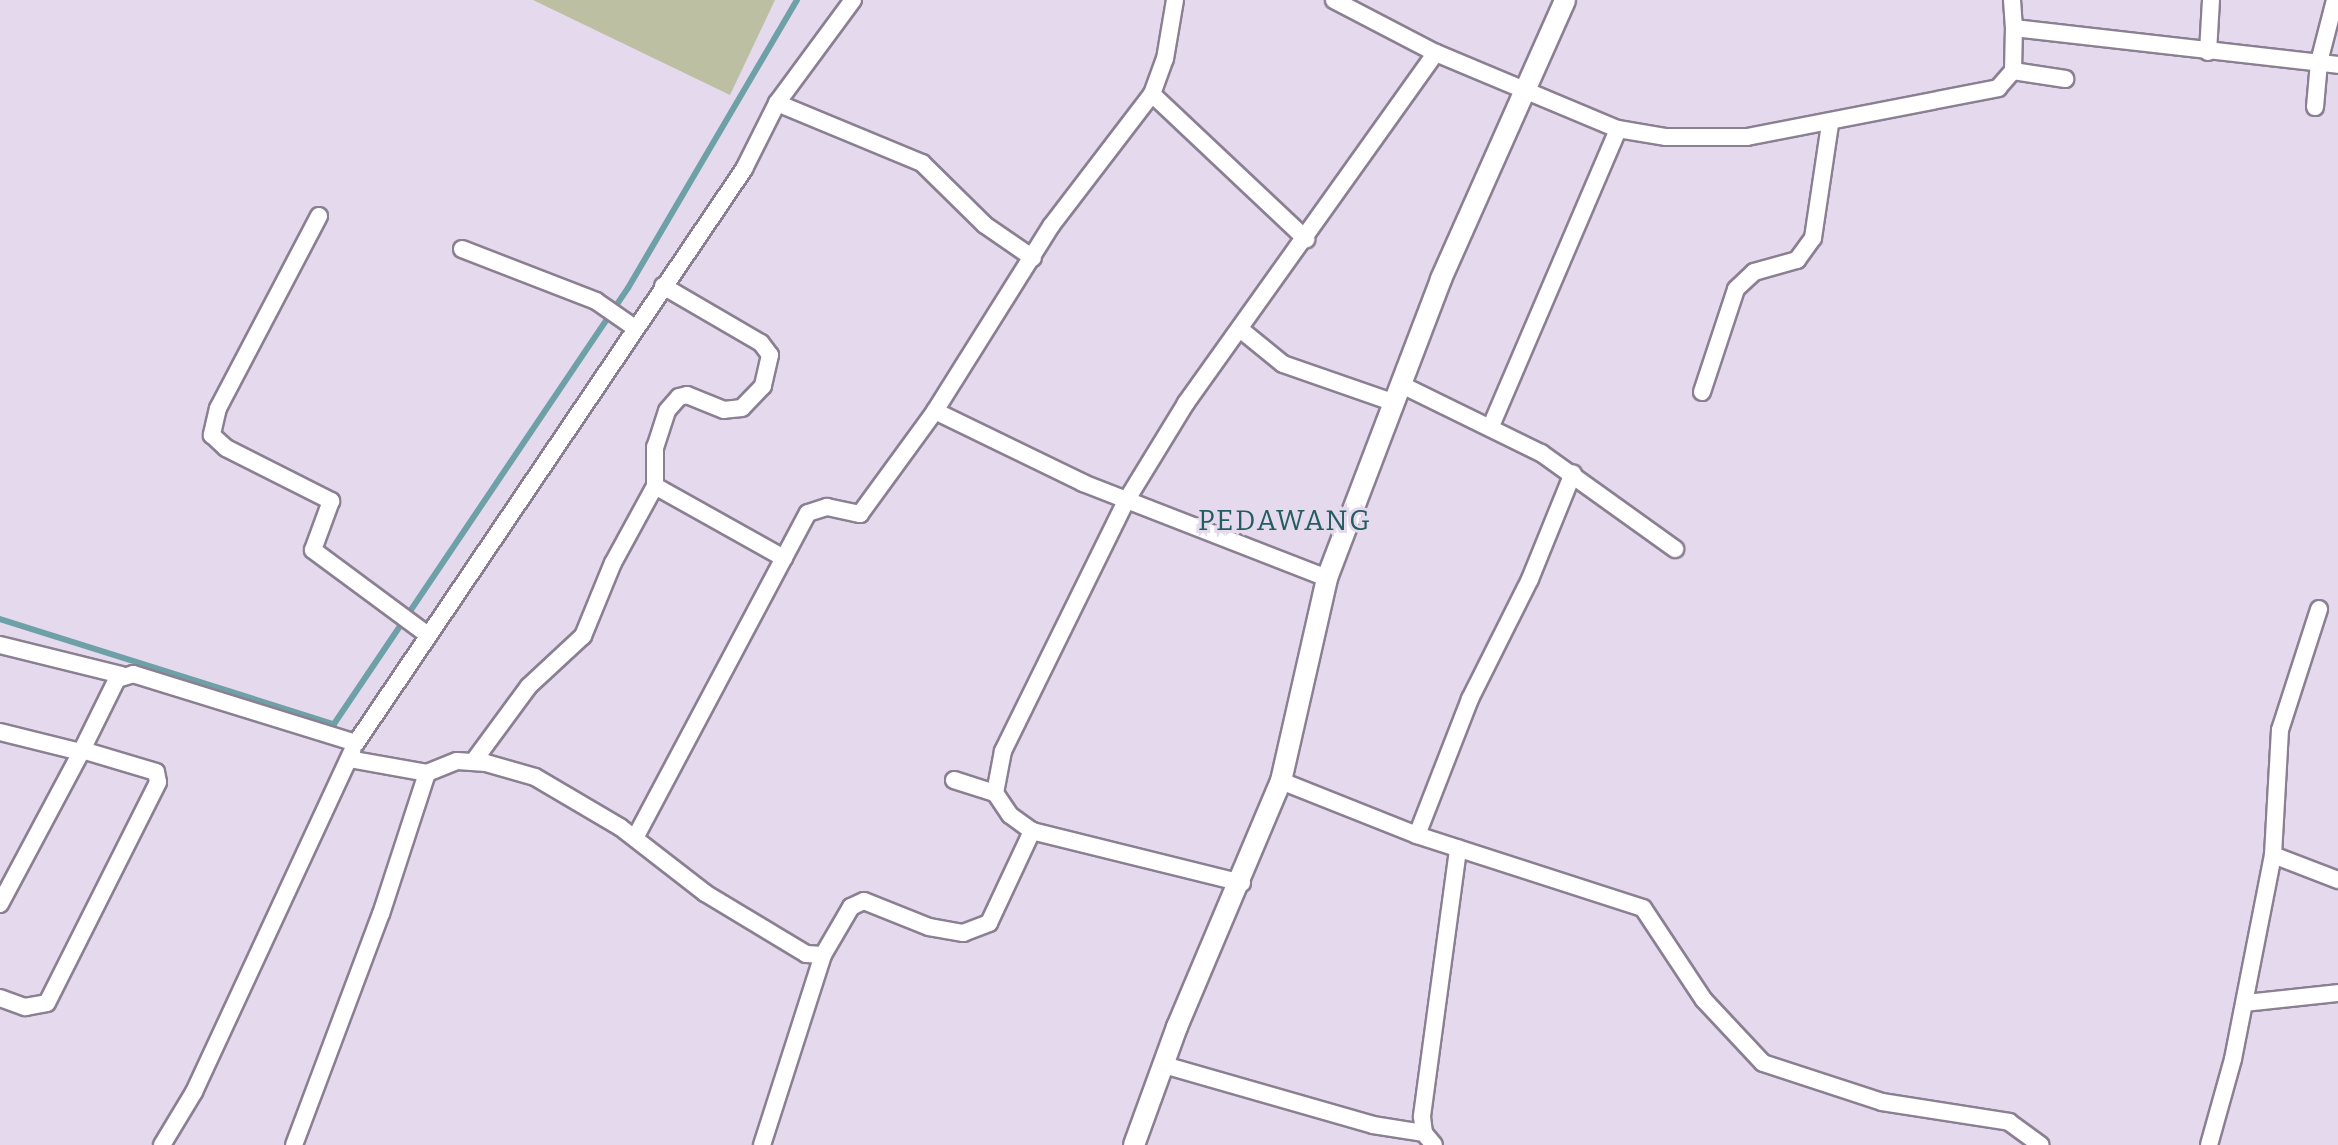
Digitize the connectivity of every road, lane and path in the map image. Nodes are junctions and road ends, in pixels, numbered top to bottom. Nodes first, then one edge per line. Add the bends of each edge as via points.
1 (853, 0) edge
2 (1175, 0) edge
3 (1334, 0) edge
4 (1565, 0) edge
5 (2012, 0) edge
6 (2211, 0) edge
7 (2336, 2) edge
8 (2014, 28) junction
9 (2208, 52) junction
10 (1436, 53) junction
11 (2319, 62) junction
12 (2338, 65) edge
13 (2013, 71) junction
14 (2065, 79) dead end
15 (1528, 91) junction
16 (1152, 94) junction
17 (777, 103) junction
18 (2315, 107) dead end
19 (1830, 124) junction
20 (1618, 129) junction
21 (319, 216) dead end
22 (1306, 239) junction
23 (462, 249) dead end
24 (1033, 258) junction
25 (663, 286) junction
26 (630, 324) junction
27 (1240, 329) junction
28 (1702, 392) dead end
29 (1398, 394) junction
30 (935, 411) junction
31 (1491, 426) junction
32 (1573, 473) junction
33 (655, 486) junction
34 (1126, 501) junction
35 (1675, 549) dead end
36 (784, 558) junction
37 (1327, 578) junction
38 (2319, 609) dead end
39 (421, 630) junction
40 (0, 645) edge
41 (121, 675) junction
42 (0, 732) edge
43 (356, 743) junction
44 (81, 751) junction
45 (349, 759) junction
46 (473, 762) junction
47 (427, 773) junction
48 (954, 780) dead end
49 (1281, 781) junction
50 (995, 793) junction
51 (1032, 831) junction
52 (1417, 835) junction
53 (635, 838) junction
54 (1458, 848) junction
55 (2273, 855) junction
56 (2338, 880) edge
57 (1242, 883) junction
58 (0, 904) edge
59 (823, 955) junction
60 (2338, 993) edge
61 (0, 998) edge
62 (2245, 1003) junction
63 (1164, 1065) junction
64 (1429, 1139) edge
65 (763, 1143) edge
66 (162, 1145) edge
67 (294, 1145) edge
68 (1134, 1145) edge
69 (2041, 1145) edge
70 (2209, 1145) edge

1 - 17 street
2 - 16 street via 1165,59
3 - 10 street
4 - 15 street
5 - 8 street
6 - 9 street
7 - 11 street
8 - 9 street
8 - 13 street
9 - 11 street
10 - 15 street
10 - 22 street
11 - 12 street
11 - 18 street
13 - 14 street
13 - 19 street via 1998,88
15 - 20 street
15 - 29 street via 1441,279
16 - 22 street
16 - 24 street via 1116,136
17 - 24 street via 922,163 985,225
17 - 25 street via 744,169
19 - 20 street via 1747,137 1666,137
19 - 28 street via 1813,238 1797,260 1754,272 1736,289
20 - 31 street
21 - 39 street via 218,408 212,435 226,448 331,501 313,550
22 - 27 street
23 - 26 street via 603,305
24 - 30 street
25 - 26 street
25 - 33 street via 761,343 770,355 763,386 742,408 724,410 682,395 667,411 655,447
26 - 39 street
27 - 29 street via 1283,364
27 - 34 street via 1186,403
29 - 31 street
29 - 37 street
30 - 34 street via 1014,453
30 - 36 street via 860,514 827,507 808,513
31 - 32 street
32 - 35 street
32 - 52 street via 1530,579 1470,699
33 - 36 street
33 - 46 street via 613,563 583,636 529,686
34 - 37 street
34 - 50 street via 1029,691 1003,751
36 - 53 street
37 - 49 street
38 - 55 street via 2280,730
39 - 43 street
40 - 41 street
41 - 43 street
41 - 44 street
42 - 44 street
43 - 45 street
44 - 58 street
44 - 61 street via 156,772 158,782 47,1003 25,1007
45 - 47 street
45 - 66 street via 194,1092
46 - 47 street via 457,761
46 - 53 street via 535,777
47 - 67 street via 381,914
48 - 50 street
49 - 52 street
49 - 57 street
50 - 51 street via 1010,815
51 - 57 street
51 - 59 street via 989,923 963,933 929,927 864,901 851,907
52 - 54 street
53 - 59 street via 705,893 806,954
54 - 64 street
54 - 69 street via 1643,908 1704,1000 1763,1063 1882,1102 2009,1122
55 - 56 street
55 - 62 street
57 - 63 street
59 - 65 street
60 - 62 street
62 - 70 street
63 - 64 street
63 - 68 street

